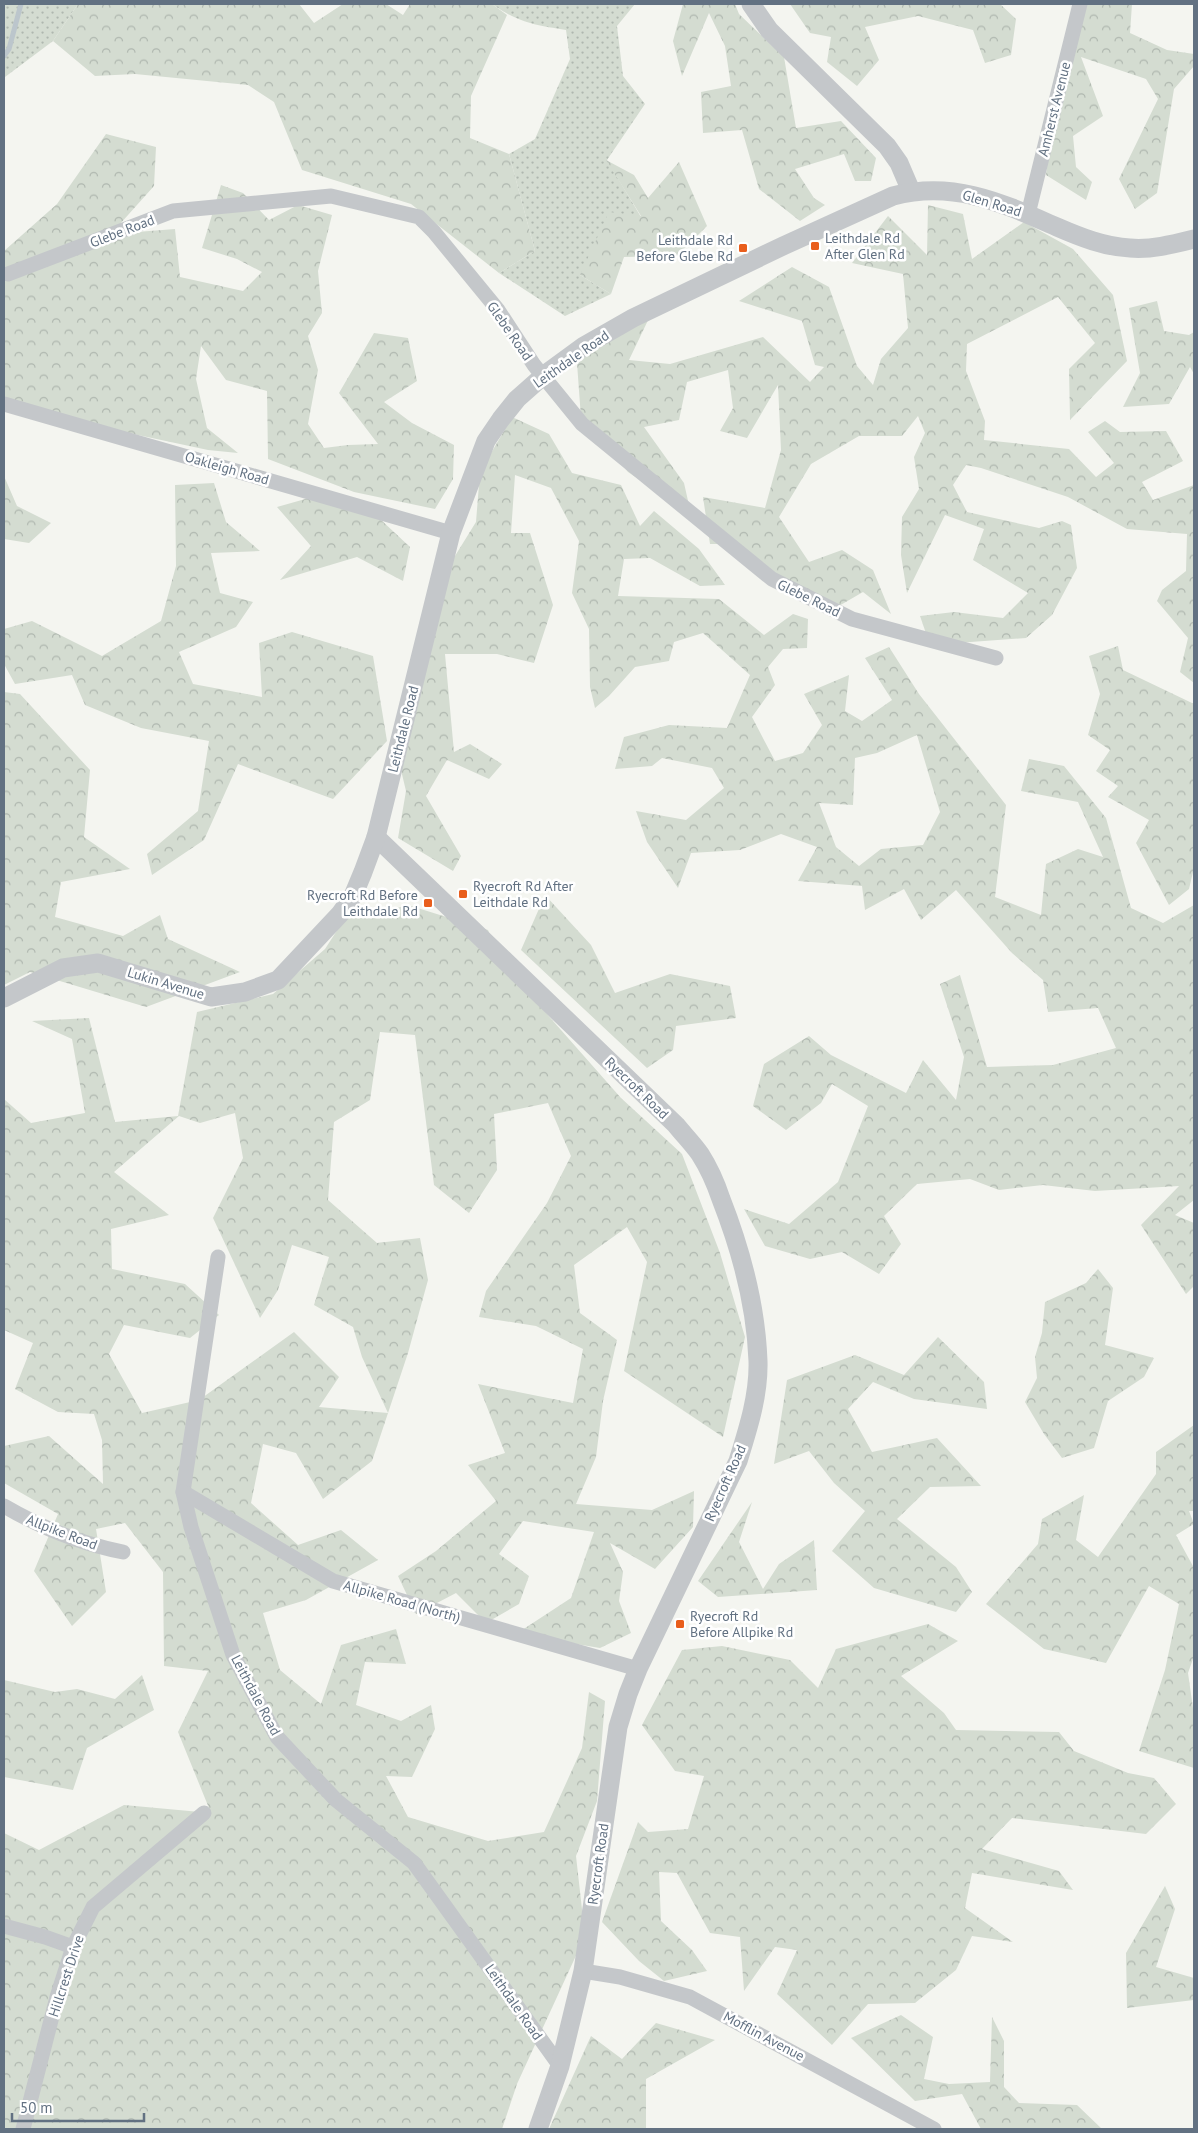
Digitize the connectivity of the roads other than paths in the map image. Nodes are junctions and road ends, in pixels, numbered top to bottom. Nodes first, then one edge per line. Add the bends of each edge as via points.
1 (751, 4) edge
2 (1080, 4) edge
3 (911, 191) junction
4 (1028, 214) junction
5 (1194, 239) edge
6 (8, 274) dead end
7 (544, 376) junction
8 (4, 404) edge
9 (451, 533) junction
10 (996, 658) dead end
11 (376, 836) junction
12 (4, 998) edge
13 (218, 1257) dead end
14 (183, 1492) junction
15 (4, 1506) edge
16 (123, 1552) dead end
17 (638, 1669) junction
18 (204, 1813) dead end
19 (4, 1926) edge
20 (73, 1947) junction
21 (583, 1971) junction
22 (560, 2066) junction
23 (23, 2129) edge
24 (538, 2129) edge
25 (934, 2129) edge

1 - 3 street via 770,30 887,146 899,163
2 - 4 street, Amherst Avenue
3 - 4 street, Glen Road via 948,190 971,194
3 - 7 street, Leithdale Road via 791,242 633,318 584,346
4 - 5 street, Glen Road via 1073,234 1112,246 1152,248
6 - 7 street, Glebe Road via 174,211 331,196 419,217 498,310
7 - 9 street, Leithdale Road via 517,399 486,441
7 - 10 street, Glebe Road via 582,424 772,579 852,619
8 - 9 street, Oakleigh Road
9 - 11 street, Leithdale Road
11 - 12 street, Lukin Avenue via 353,896 278,980 245,992 211,997 98,962 64,968
11 - 17 street, Ryecroft Road via 676,1125 700,1154 711,1174 739,1250 748,1286 758,1362 748,1427 738,1461
13 - 14 street, Leithdale Road
14 - 17 street, Allpike Road (North) via 334,1581
14 - 22 street, Leithdale Road via 234,1655 278,1737 336,1800 414,1863
15 - 16 street, Allpike Road via 93,1546
17 - 21 street, Ryecroft Road via 618,1727
18 - 20 street, Hillcrest Drive via 93,1907
19 - 20 street
20 - 23 street, Hillcrest Drive
21 - 22 street, Ryecroft Road
21 - 25 street, Mofflin Avenue via 620,1977 690,1997
22 - 24 street, Ryecroft Road

